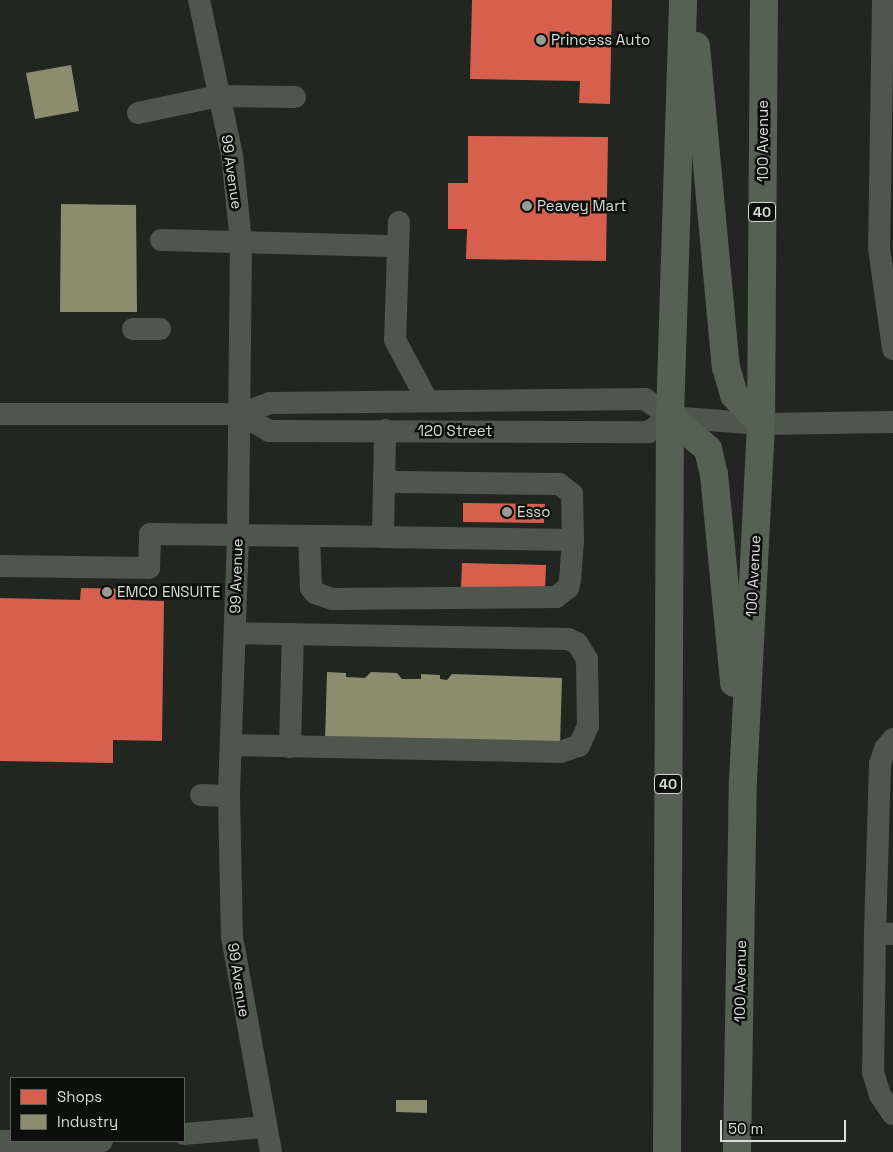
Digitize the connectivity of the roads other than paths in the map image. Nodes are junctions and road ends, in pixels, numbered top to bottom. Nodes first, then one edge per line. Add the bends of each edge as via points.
1 (199, 0) edge
2 (683, 0) edge
3 (692, 0) edge
4 (764, 0) edge
5 (884, 0) edge
6 (888, 35) edge
7 (219, 96) junction
8 (295, 96) dead end
9 (138, 113) dead end
10 (399, 222) dead end
11 (161, 240) dead end
12 (241, 242) junction
13 (398, 246) junction
14 (133, 329) dead end
15 (160, 329) dead end
16 (893, 349) edge
17 (427, 400) junction
18 (0, 414) edge
19 (240, 414) junction
20 (670, 417) junction
21 (893, 422) edge
22 (761, 424) junction
23 (385, 430) junction
24 (384, 482) junction
25 (238, 536) junction
26 (309, 536) junction
27 (382, 537) junction
28 (573, 540) junction
29 (0, 566) edge
30 (234, 633) junction
31 (293, 634) junction
32 (893, 739) edge
33 (231, 745) junction
34 (290, 747) junction
35 (743, 780) junction
36 (201, 796) dead end
37 (229, 796) junction
38 (886, 830) edge
39 (884, 934) edge
40 (893, 1114) edge
41 (264, 1127) junction
42 (185, 1134) edge
43 (271, 1152) edge
44 (667, 1152) edge
45 (737, 1152) edge

1 - 7 street, 99 Avenue
2 - 20 main road, 40
3 - 22 main road via 726,367 734,394
4 - 22 main road, 100 Avenue / 40
5 - 6 street
6 - 16 street via 879,248
7 - 8 street
7 - 9 street
7 - 12 street, 99 Avenue via 232,156
10 - 13 street
11 - 12 street
12 - 13 street
12 - 19 street, 99 Avenue
13 - 17 street via 395,340
14 - 15 street
17 - 19 street, 120 Street via 270,403
17 - 20 street, 120 Street via 646,399
18 - 19 street, 120 Street
19 - 23 street, 120 Street via 270,431
19 - 25 street, 99 Avenue
20 - 22 street
20 - 23 street, 120 Street via 648,432
20 - 35 main road via 708,449 714,474
20 - 44 main road, 40
21 - 22 street
22 - 35 main road, 100 Avenue / 40
23 - 24 street
24 - 27 street
24 - 28 street via 559,484 572,494
25 - 26 street
25 - 29 street via 150,534 149,568
25 - 30 street, 99 Avenue
26 - 27 street
26 - 28 street via 311,588 315,593 332,599 556,597 568,588
27 - 28 street
30 - 31 street
30 - 33 street, 99 Avenue
31 - 34 street
31 - 34 street via 568,639 577,643 587,659 588,726 579,746 560,752
32 - 38 street via 880,764
33 - 34 street
33 - 37 street, 99 Avenue
35 - 45 main road, 100 Avenue / 40
36 - 37 street
37 - 41 street, 99 Avenue via 232,937
38 - 39 street
39 - 40 street via 873,1072 880,1095
41 - 42 street
41 - 43 street, 99 Avenue

